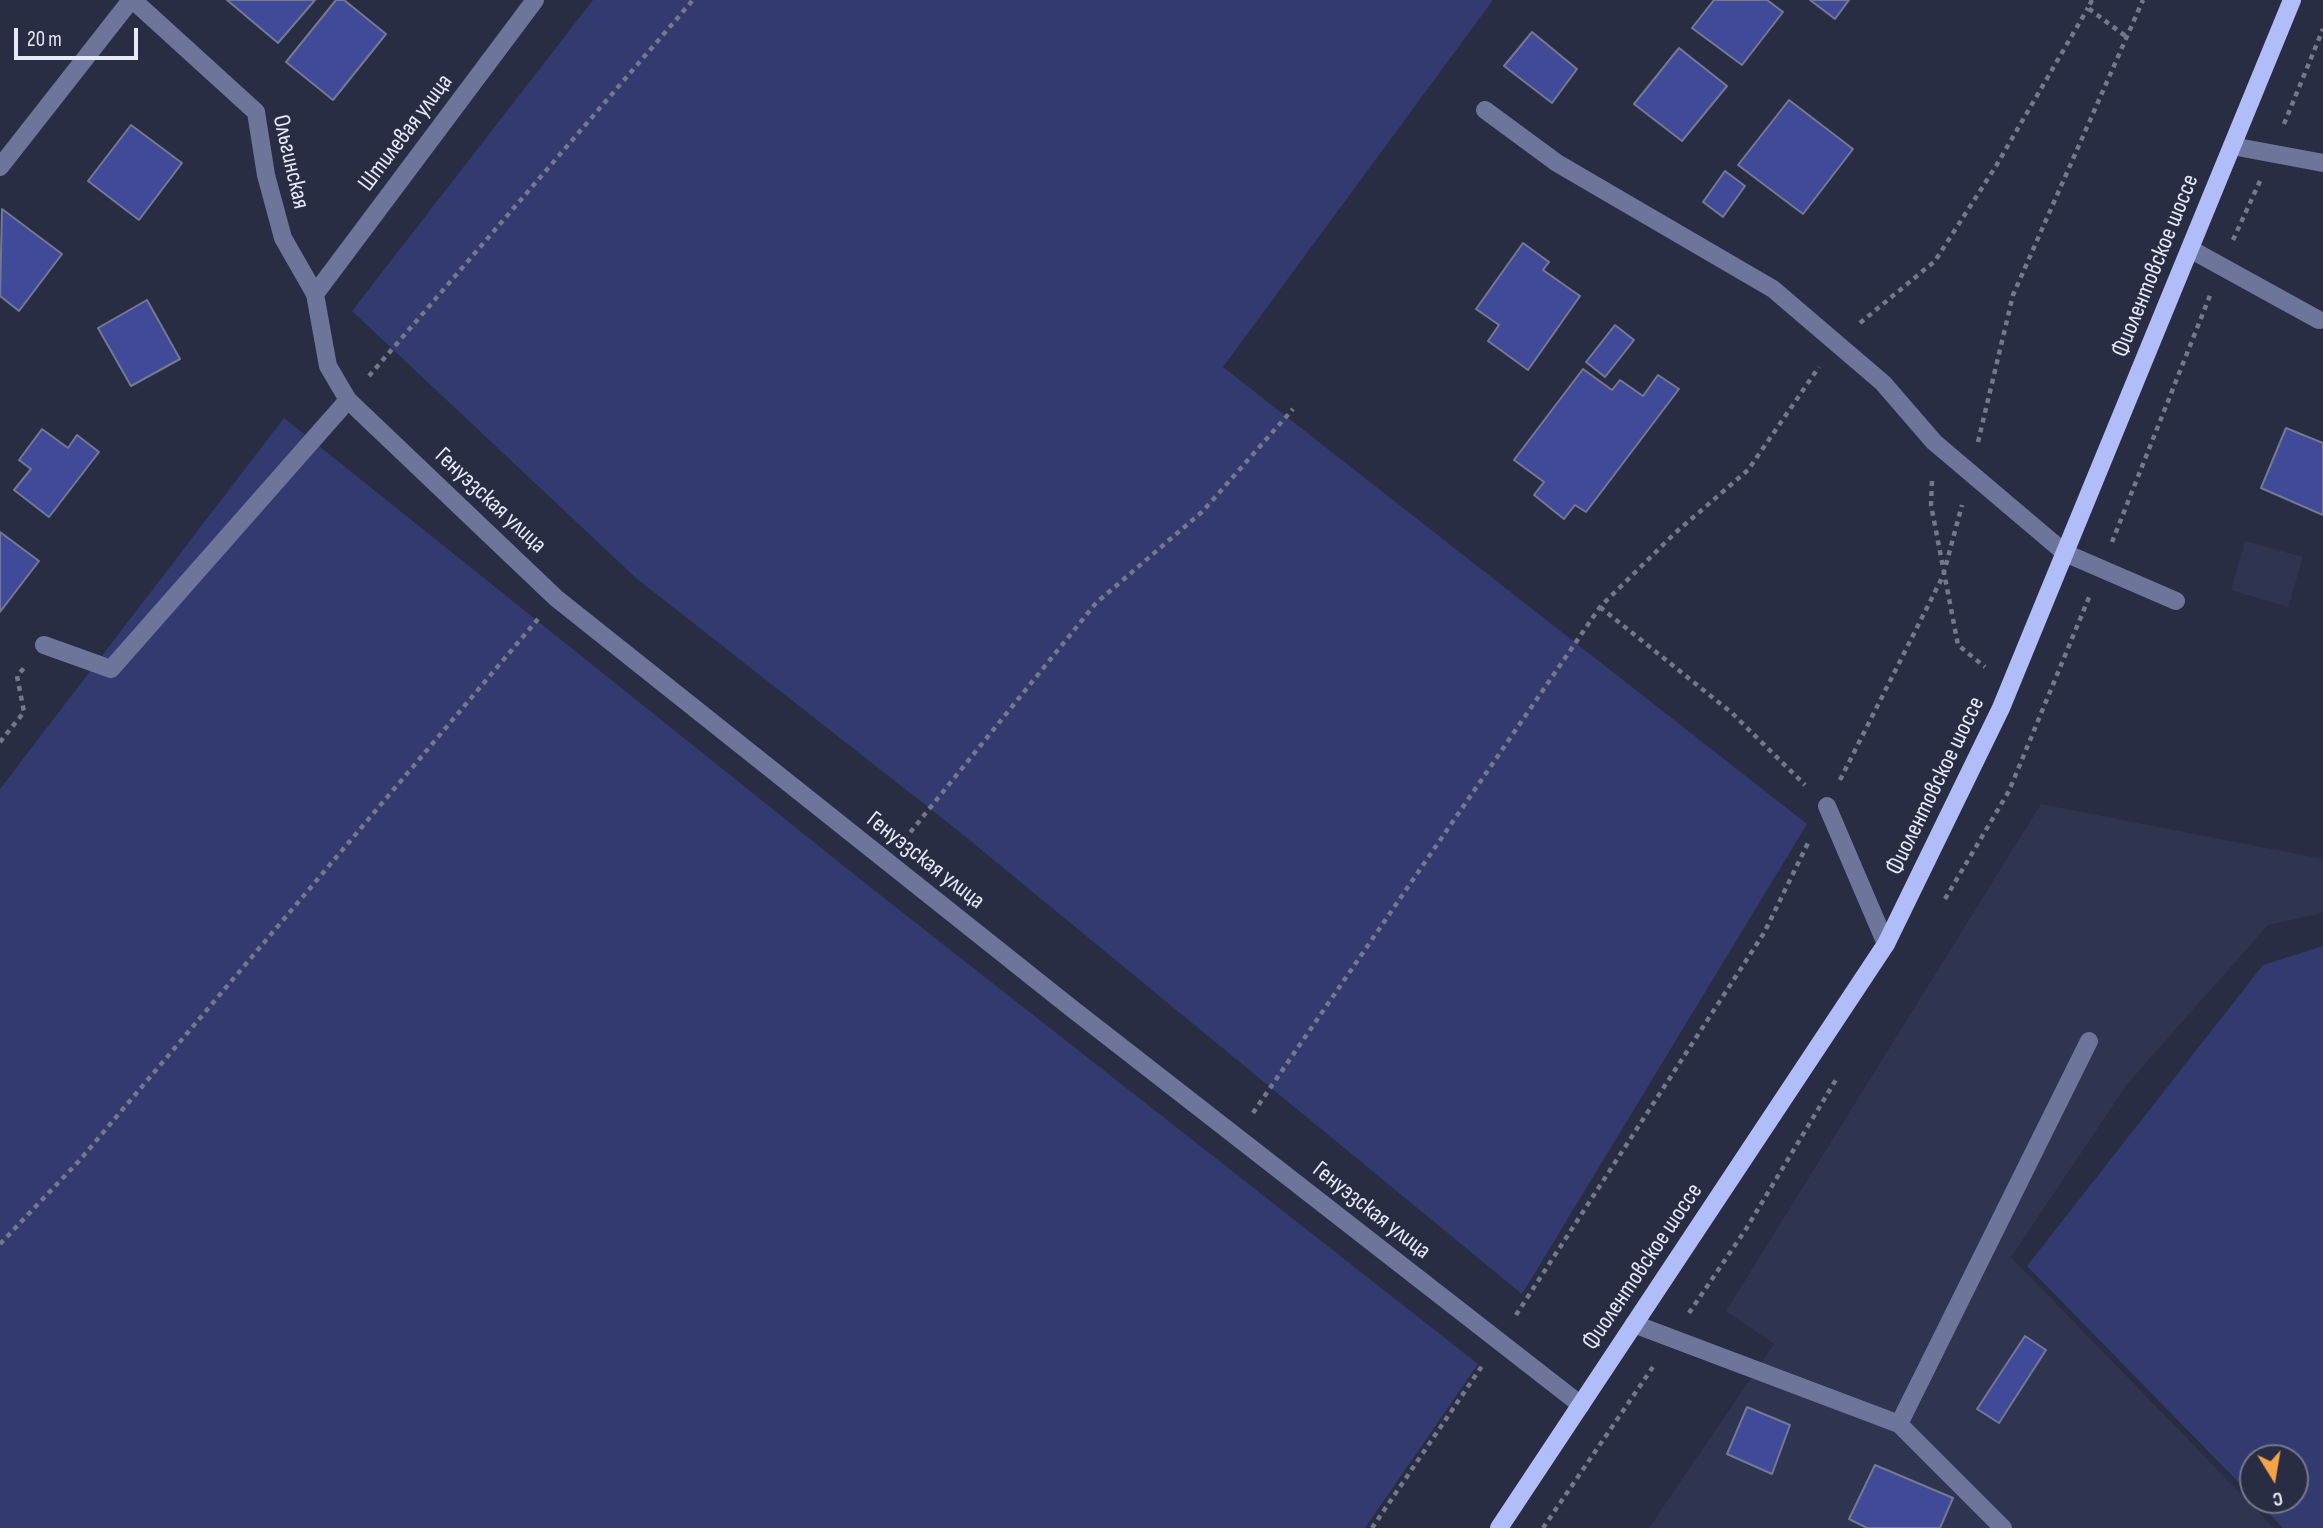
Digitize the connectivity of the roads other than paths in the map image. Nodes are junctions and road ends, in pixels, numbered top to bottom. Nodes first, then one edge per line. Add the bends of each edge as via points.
1 (132, 0) edge
2 (535, 0) edge
3 (2292, 0) edge
4 (1485, 110) dead end
5 (2232, 146) junction
6 (2323, 163) edge
7 (0, 167) edge
8 (2190, 249) junction
9 (315, 294) junction
10 (2319, 320) dead end
11 (348, 400) junction
12 (2065, 553) junction
13 (2176, 601) dead end
14 (44, 645) road end
15 (1827, 806) road end
16 (1886, 944) junction
17 (2089, 1041) dead end
18 (1634, 1324) junction
19 (1581, 1405) junction
20 (1899, 1424) junction
21 (1499, 1528) edge
22 (2003, 1528) edge

1 - 7 street
1 - 9 street, Ольгинская via 256,112 266,176 283,238
2 - 9 street, Штилевая улица
3 - 5 main road, Фиолентовское шоссе
4 - 12 street via 1557,163 1773,289 1883,383 1934,442
5 - 6 street
5 - 8 main road, Фиолентовское шоссе
8 - 10 street
8 - 12 main road, Фиолентовское шоссе
9 - 11 street, Генуэзская улица via 328,366
11 - 14 street via 111,669
11 - 19 street, Генуэзская улица via 556,598
12 - 13 street
12 - 16 main road, Фиолентовское шоссе via 2010,687
15 - 16 street
16 - 18 main road, Фиолентовское шоссе
17 - 20 street
18 - 19 main road, Фиолентовское шоссе
18 - 20 street
19 - 21 main road, Фиолентовское шоссе
20 - 22 street

